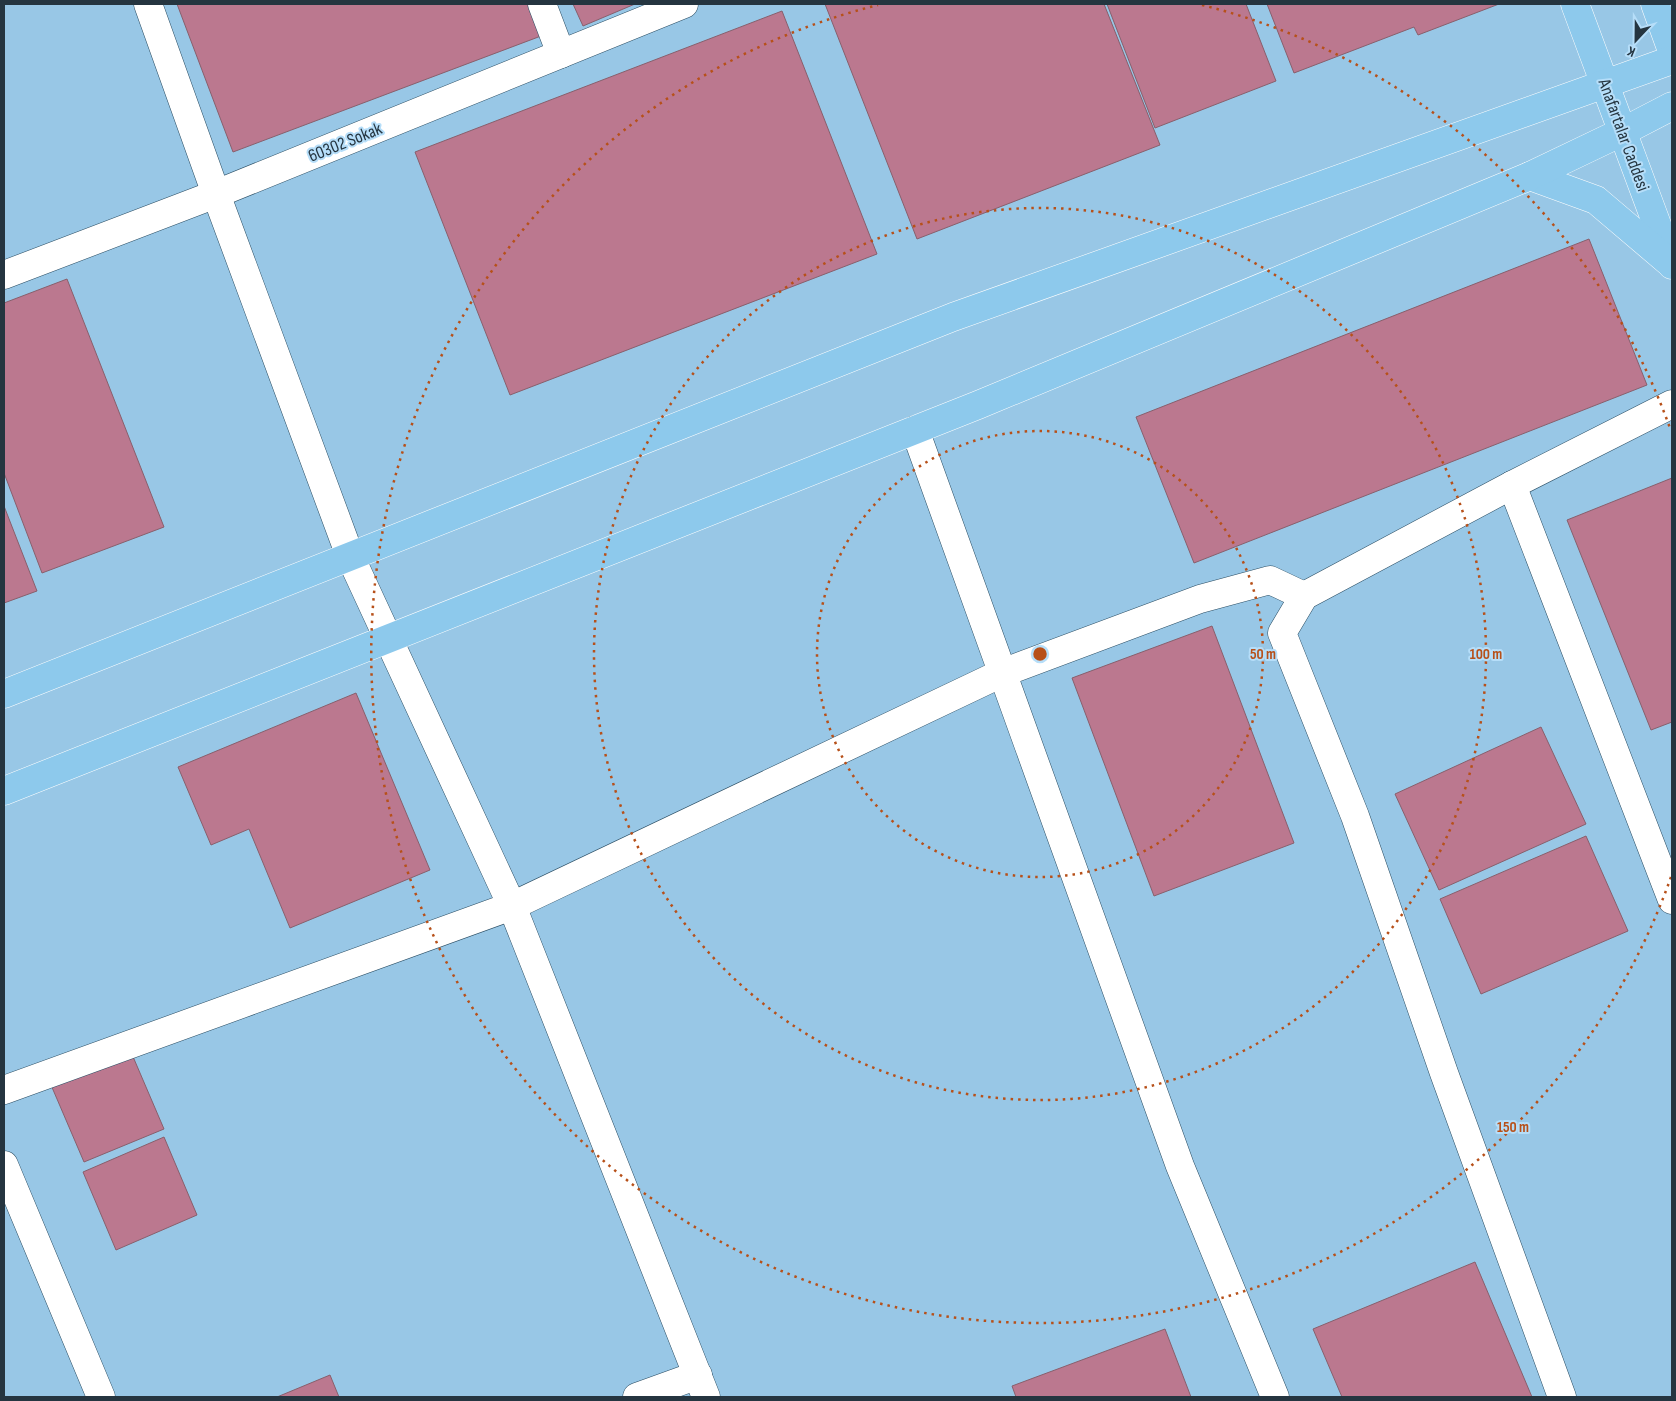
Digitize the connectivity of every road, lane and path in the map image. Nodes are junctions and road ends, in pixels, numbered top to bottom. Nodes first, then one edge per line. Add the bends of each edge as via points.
1 (148, 4) edge
2 (542, 4) edge
3 (684, 4) edge
4 (1575, 4) edge
5 (1655, 4) edge
6 (1672, 51) edge
7 (561, 54) junction
8 (1672, 60) edge
9 (1606, 84) junction
10 (1672, 106) edge
11 (1622, 132) junction
12 (1530, 176) junction
13 (216, 194) junction
14 (1672, 265) edge
15 (4, 275) edge
16 (1672, 404) edge
17 (915, 430) junction
18 (1512, 485) junction
19 (350, 556) junction
20 (1304, 596) junction
21 (388, 639) junction
22 (1002, 673) junction
23 (4, 694) edge
24 (4, 791) edge
25 (1672, 900) edge
26 (512, 906) junction
27 (4, 1090) edge
28 (4, 1165) edge
29 (702, 1386) edge
30 (101, 1397) edge
31 (638, 1397) edge
32 (1275, 1397) edge
33 (1562, 1397) edge

1 - 13 street
2 - 7 street
3 - 7 street, 60302 Sokak
4 - 9 main road, Anafartalar Caddesi
5 - 6 main road
7 - 13 street, 60302 Sokak
8 - 9 main road
9 - 11 main road, Anafartalar Caddesi
9 - 19 main road via 953,317
10 - 11 main road
11 - 12 main road
11 - 14 main road, Anafartalar Caddesi
12 - 14 main road via 1596,200
12 - 17 main road
13 - 15 street, 60302 Sokak
13 - 19 street
16 - 18 street
17 - 21 main road
17 - 22 street
18 - 20 street
18 - 25 street
19 - 21 street
19 - 23 main road
20 - 22 street via 1270,580 1200,599
20 - 33 street via 1282,633 1355,816 1440,1064
21 - 24 main road
21 - 26 street
22 - 26 street
22 - 32 street via 1180,1166
26 - 27 street
26 - 29 street
28 - 30 street
29 - 31 street

